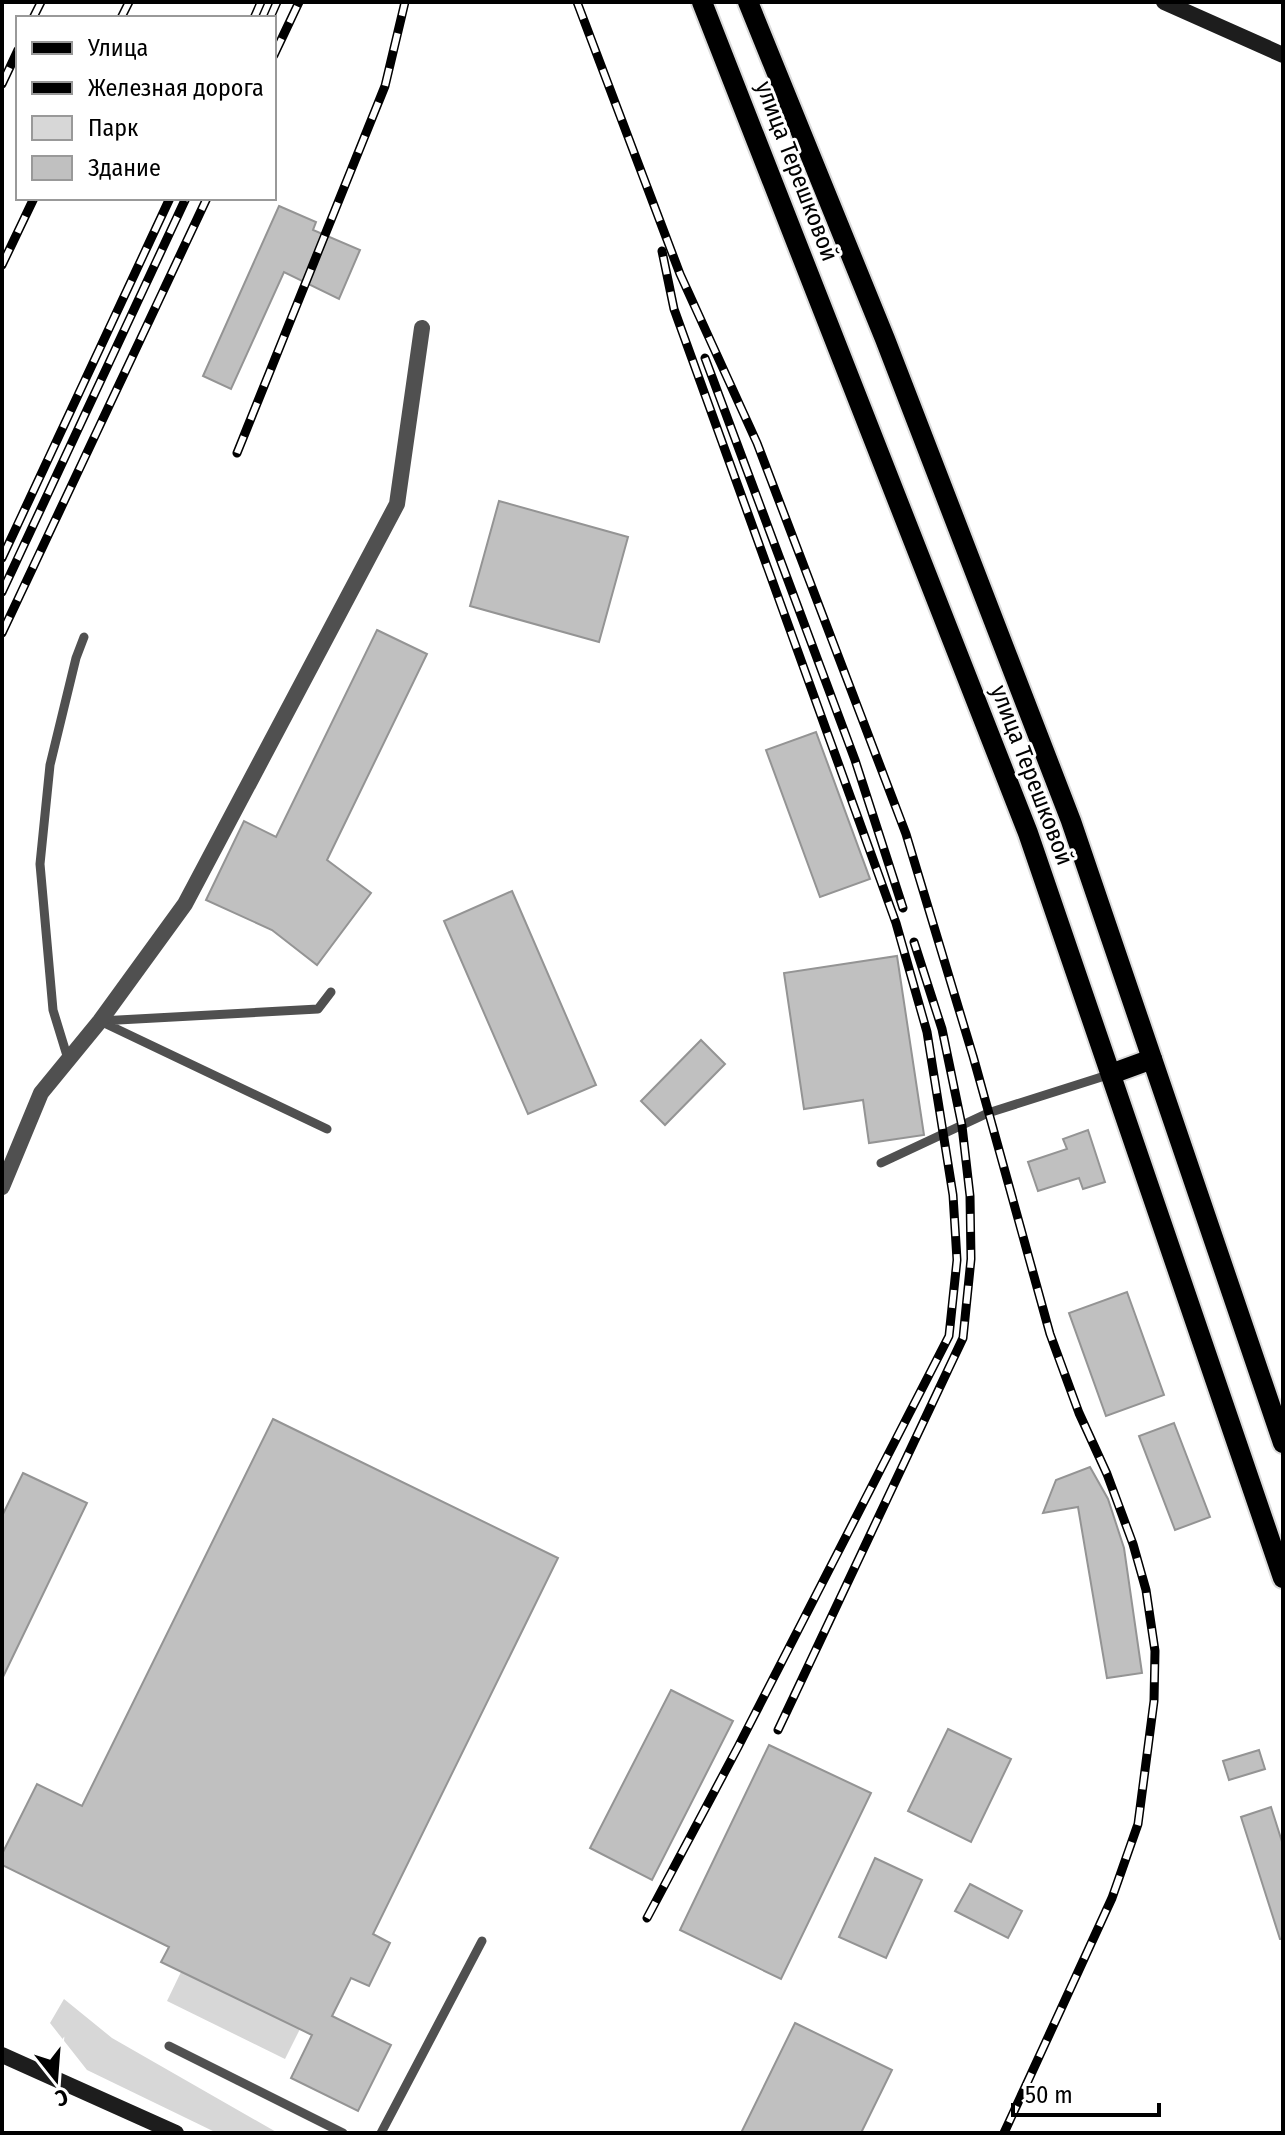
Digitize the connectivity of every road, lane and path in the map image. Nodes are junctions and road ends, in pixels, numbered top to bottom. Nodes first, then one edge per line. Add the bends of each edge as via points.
1 (702, 2) edge
2 (748, 2) edge
3 (1164, 2) edge
4 (1282, 53) edge
5 (422, 328) dead end
6 (84, 637) dead end
7 (331, 992) dead end
8 (100, 1021) junction
9 (68, 1059) junction
10 (1152, 1059) junction
11 (1111, 1074) junction
12 (327, 1129) dead end
13 (881, 1163) dead end
14 (2, 1187) edge
15 (1283, 1443) edge
16 (1283, 1578) edge
17 (482, 1941) dead end
18 (169, 2046) dead end
19 (2, 2055) edge
20 (176, 2133) edge
21 (343, 2133) edge
22 (381, 2133) edge

1 - 11 main road, улица Терешковой via 1028,833
2 - 10 main road, улица Терешковой via 1071,821
3 - 4 street
5 - 8 street via 397,504 185,904
6 - 9 lane via 50,765 40,864 53,1010
7 - 8 lane via 318,1009
8 - 9 street
8 - 12 lane
9 - 14 street via 41,1093
10 - 11 main road
10 - 15 main road, улица Терешковой
11 - 13 lane via 988,1113
11 - 16 main road, улица Терешковой
17 - 22 lane
18 - 21 lane
19 - 20 street

